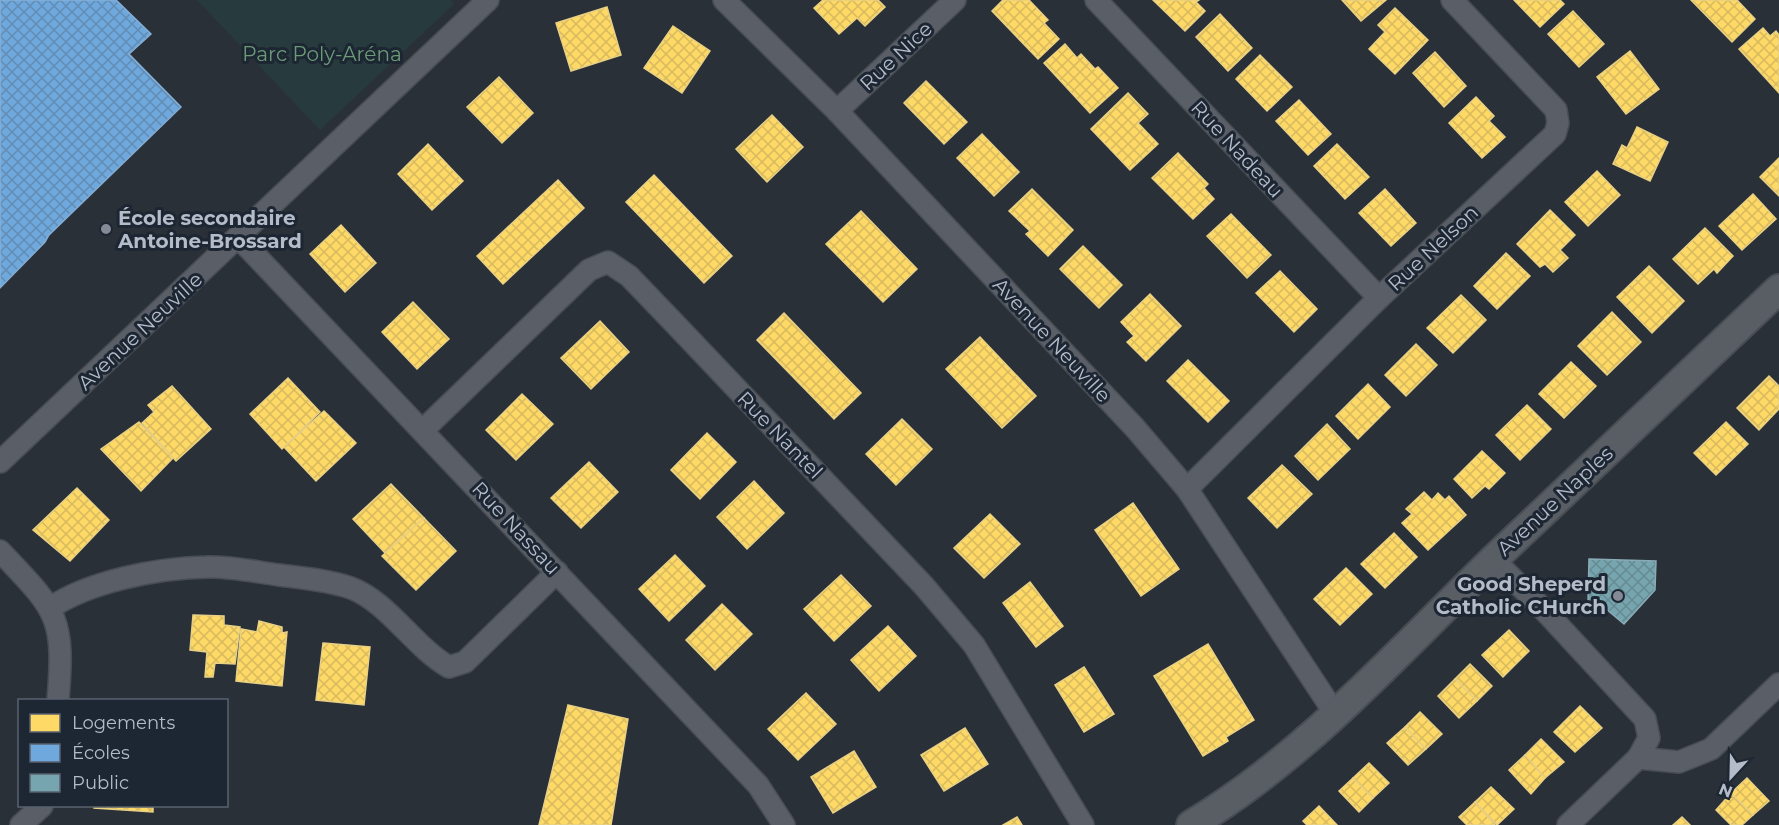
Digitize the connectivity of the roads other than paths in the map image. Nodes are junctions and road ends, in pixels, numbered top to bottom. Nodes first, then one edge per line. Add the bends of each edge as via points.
1 (488, 0) edge
2 (724, 0) edge
3 (955, 0) edge
4 (1096, 0) edge
5 (1452, 0) edge
6 (837, 111) junction
7 (239, 238) junction
8 (1779, 289) edge
9 (1379, 298) junction
10 (423, 430) junction
11 (0, 462) edge
12 (1187, 489) junction
13 (0, 551) edge
14 (1494, 560) junction
15 (557, 572) junction
16 (50, 608) junction
17 (1779, 684) edge
18 (58, 699) edge
19 (1336, 716) junction
20 (1638, 758) junction
21 (41, 807) edge
22 (21, 825) edge
23 (784, 825) edge
24 (1083, 825) edge
25 (1191, 825) edge
26 (1568, 825) edge

1 - 7 street, Avenue Neuville
2 - 6 street, Avenue Neuville
3 - 6 street, Rue Nice
4 - 9 street, Rue Nadeau
5 - 9 street, Rue Nelson via 1556,110 1558,123 1555,134 1544,146
6 - 12 street, Avenue Neuville via 1135,428
7 - 10 street, Rue Nassau
7 - 11 street, Avenue Neuville
8 - 14 street, Avenue Naples
9 - 12 street, Rue Nelson
10 - 15 street, Rue Nassau
10 - 24 street, Rue Nantel via 589,270 608,262 629,276 677,326 967,636
12 - 19 street, Avenue Neuville
13 - 16 street
14 - 19 street, Avenue Naples
14 - 20 street via 1645,719 1649,738
15 - 16 street via 465,662 449,667 434,658 374,602 351,588 311,579 209,566 171,569 113,581
15 - 23 street, Rue Nassau via 758,785
16 - 18 street via 61,649
17 - 20 street via 1711,749 1679,762
19 - 25 street, Avenue Naples via 1216,810
20 - 26 street
21 - 22 street

